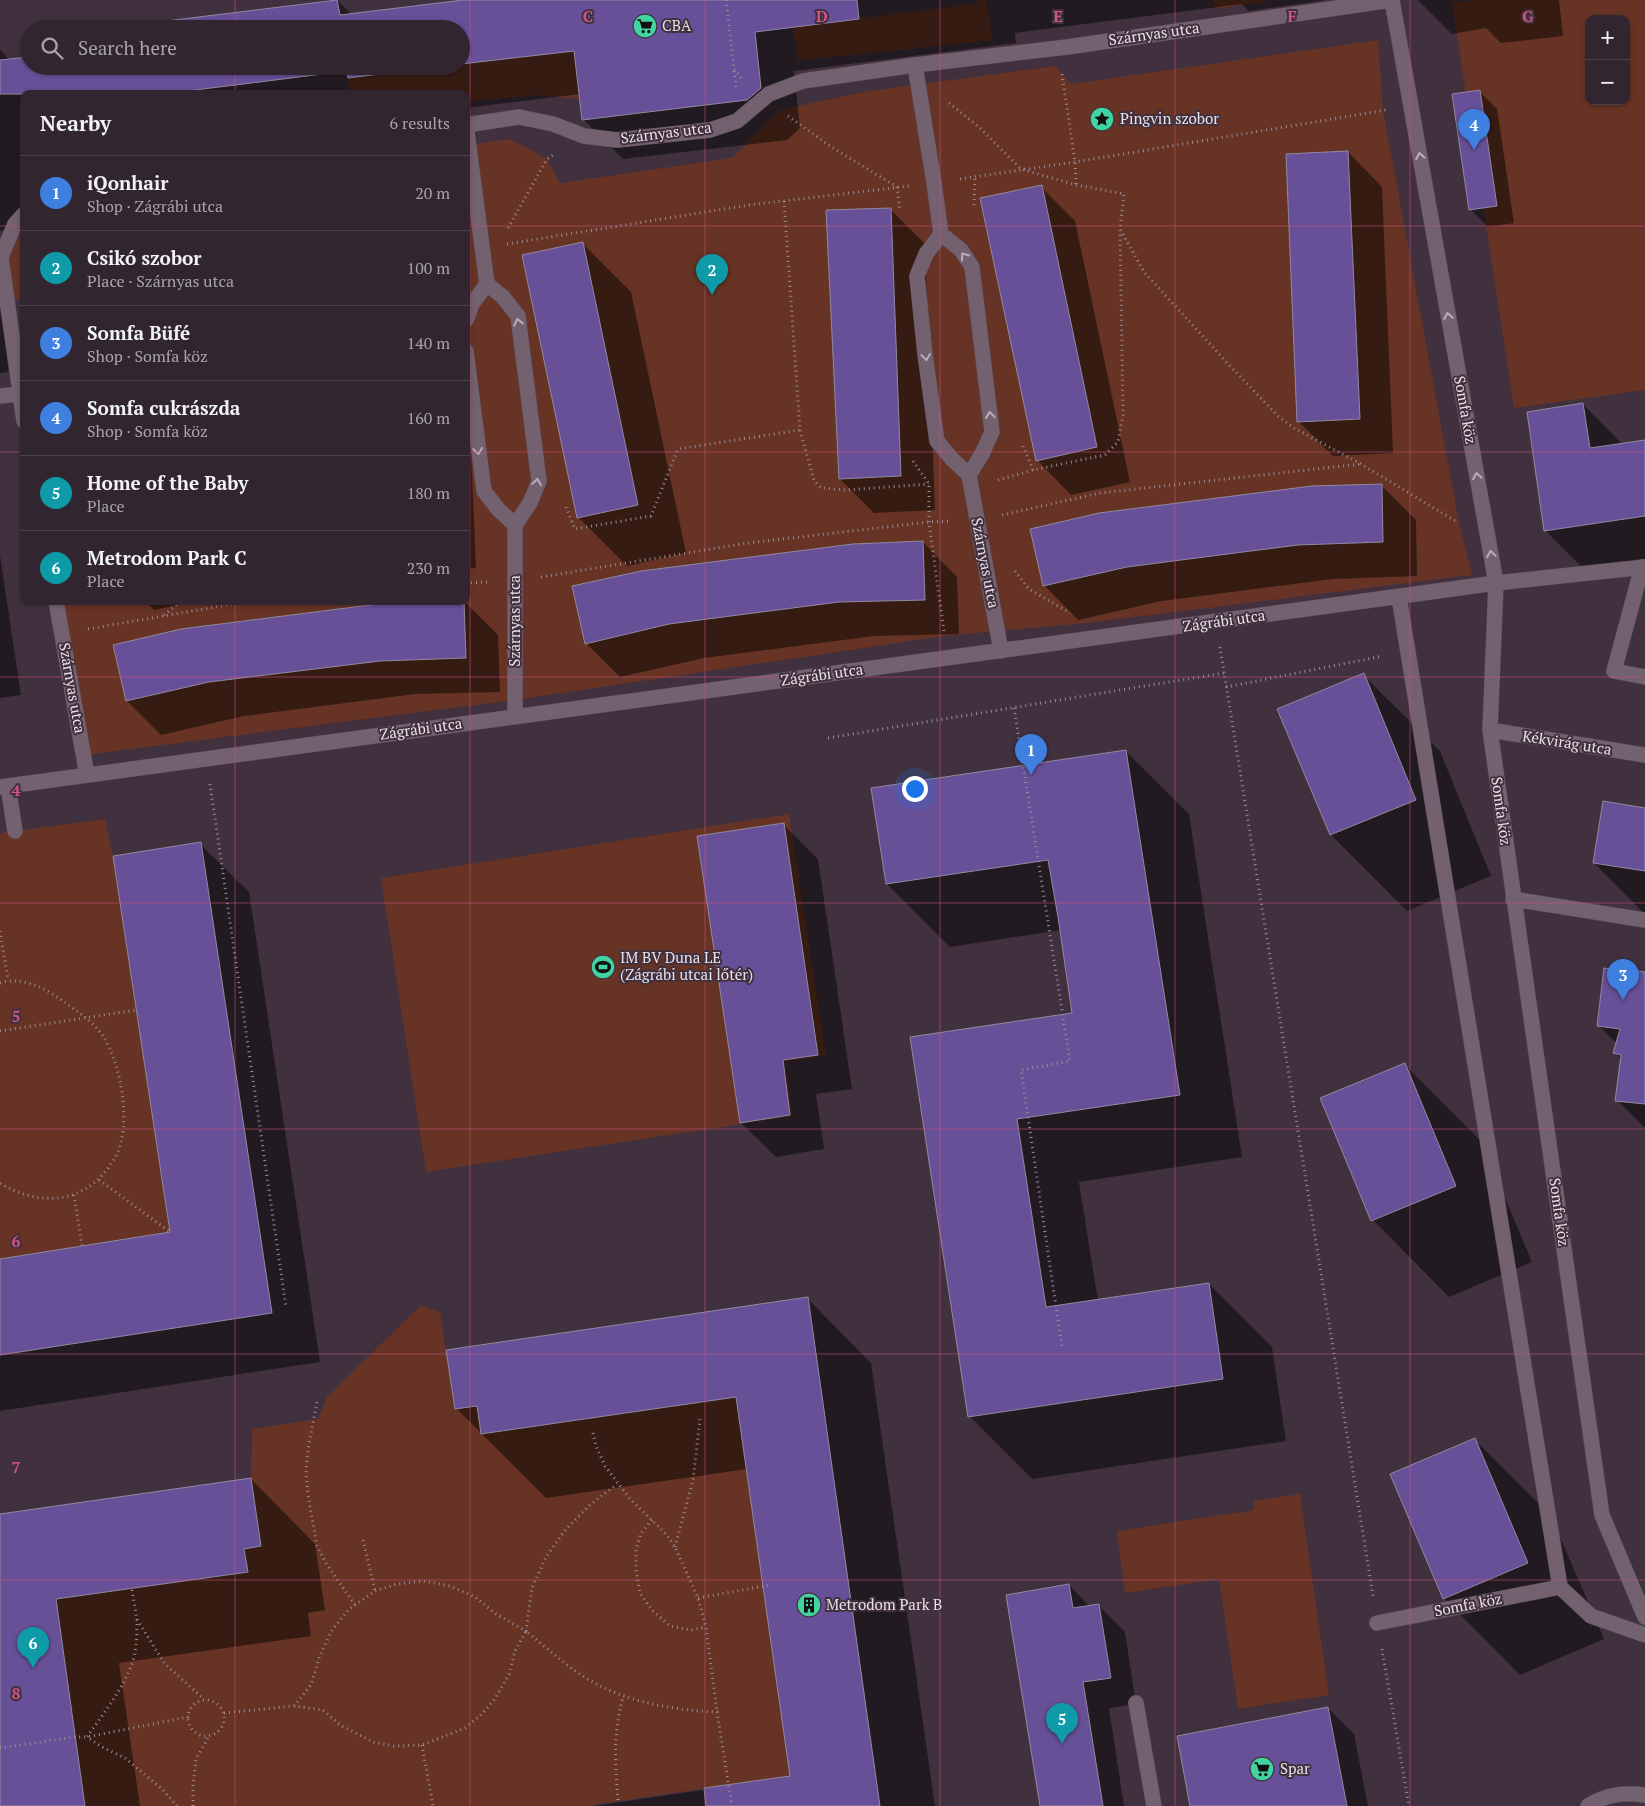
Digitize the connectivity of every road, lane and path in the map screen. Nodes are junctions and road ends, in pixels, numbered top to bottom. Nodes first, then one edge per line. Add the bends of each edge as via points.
1 (726, 0) edge
2 (1392, 0) edge
3 (1058, 48) junction
4 (916, 71) junction
5 (769, 94) junction
6 (470, 124) edge
7 (584, 136) junction
8 (470, 155) edge
9 (975, 176) dead end
10 (1076, 185) junction
11 (784, 201) dead end
12 (974, 205) dead end
13 (900, 210) dead end
14 (20, 218) edge
15 (508, 228) dead end
16 (1120, 229) junction
17 (940, 234) junction
18 (487, 284) junction
19 (470, 309) edge
20 (470, 382) edge
21 (19, 394) junction
22 (0, 396) edge
23 (20, 399) edge
24 (800, 430) junction
25 (1023, 446) dead end
26 (913, 460) dead end
27 (1362, 464) junction
28 (1033, 470) junction
29 (970, 481) junction
30 (929, 484) junction
31 (566, 508) dead end
32 (977, 520) junction
33 (929, 522) junction
34 (515, 525) junction
35 (1489, 543) junction
36 (1011, 566) dead end
37 (1644, 567) edge
38 (514, 581) junction
39 (1496, 584) junction
40 (1400, 597) junction
41 (57, 605) edge
42 (176, 605) edge
43 (227, 605) edge
44 (1070, 613) dead end
45 (163, 616) junction
46 (1216, 622) junction
47 (62, 633) junction
48 (944, 636) dead end
49 (1408, 650) junction
50 (1001, 651) junction
51 (1224, 673) junction
52 (1645, 677) edge
53 (1226, 687) junction
54 (1014, 708) junction
55 (516, 716) junction
56 (1490, 730) junction
57 (828, 738) dead end
58 (1645, 756) edge
59 (206, 759) junction
60 (87, 775) junction
61 (4, 786) edge
62 (15, 831) dead end
63 (1513, 900) junction
64 (1645, 920) edge
65 (0, 931) edge
66 (8, 980) junction
67 (0, 983) edge
68 (136, 1010) dead end
69 (84, 1017) junction
70 (0, 1031) edge
71 (99, 1180) junction
72 (0, 1184) edge
73 (74, 1195) junction
74 (170, 1232) dead end
75 (82, 1246) dead end
76 (286, 1307) dead end
77 (1062, 1347) dead end
78 (317, 1402) dead end
79 (700, 1419) dead end
80 (593, 1433) dead end
81 (617, 1484) junction
82 (652, 1520) junction
83 (363, 1540) dead end
84 (675, 1547) junction
85 (770, 1585) dead end
86 (1560, 1587) junction
87 (132, 1590) dead end
88 (375, 1591) junction
89 (698, 1598) junction
90 (355, 1605) junction
91 (1645, 1617) edge
92 (137, 1619) junction
93 (1377, 1623) junction
94 (706, 1627) junction
95 (526, 1631) junction
96 (1645, 1635) edge
97 (623, 1697) junction
98 (204, 1699) junction
99 (1136, 1703) dead end
100 (294, 1706) junction
101 (717, 1712) junction
102 (224, 1713) junction
103 (188, 1717) junction
104 (208, 1736) junction
105 (86, 1737) junction
106 (422, 1745) junction
107 (0, 1748) edge
108 (1645, 1795) edge
109 (618, 1800) dead end
110 (177, 1806) edge
111 (194, 1806) edge
112 (433, 1806) edge
113 (732, 1806) edge
114 (1154, 1806) edge
115 (1409, 1806) edge
116 (1588, 1806) edge

1 - 5 path via 734,69 749,87
2 - 3 street, Szárnyas utca
35 -> 2 street, Somfa köz
3 - 4 street, Szárnyas utca
3 - 10 path
4 - 5 street, Szárnyas utca via 803,81
4 - 10 path via 1021,169
4 - 17 street
5 - 7 street, Szárnyas utca via 737,120 710,130 617,140
5 - 13 path via 780,110 896,187
6 - 7 street, Szárnyas utca via 519,117 553,124
7 - 15 path via 547,159
8 - 18 street, Szárnyas utca
9 - 12 path
10 - 16 path via 1124,194
11 - 24 path
14 - 21 street via 1,257
16 - 27 path via 1144,272 1278,416
16 - 28 path via 1123,415 1118,442 1105,455
17 -> 29 street via 926,254 917,276 925,354 937,441
29 -> 17 street via 992,432 972,267 961,250
18 - 19 street
34 -> 18 street via 539,482 518,316
20 -> 34 street via 484,491
21 - 22 street
21 - 23 street
24 - 30 path via 814,480 821,488 847,490
24 - 31 path via 678,449 651,516 575,529
25 - 28 path
26 - 30 path
27 - 32 path via 1100,493
27 - 35 path
28 - 29 path
29 - 32 street, Szárnyas utca
30 - 33 path
32 - 33 path
32 - 50 street, Szárnyas utca
33 - 38 path via 748,543
33 - 48 path
34 - 38 street, Szárnyas utca
39 -> 35 street, Somfa köz
36 - 44 path via 1028,589
37 - 39 street, Zágrábi utca
37 - 52 street via 1614,672
38 - 55 street, Szárnyas utca
39 - 40 street, Zágrábi utca
39 - 56 street, Somfa köz
40 - 46 street, Zágrábi utca
40 - 49 street
41 - 47 street, Szárnyas utca
42 - 45 path
43 - 45 path
45 - 47 path
46 - 50 street, Zágrábi utca
46 - 51 path
47 - 60 street, Szárnyas utca
49 - 53 path
49 - 86 street
50 - 55 street, Zágrábi utca
51 - 53 path
51 - 54 path
53 - 93 path
54 - 57 path
54 - 77 path via 1070,1061 1021,1070
55 - 59 street, Zágrábi utca
56 - 58 street, Kékvirág utca
56 - 63 street, Somfa köz
59 - 60 street, Zágrábi utca
59 - 76 path
60 - 61 street, Zágrábi utca
61 - 62 street
63 - 64 street
63 - 91 street, Somfa köz via 1602,1515
65 - 66 path
66 - 67 path
66 - 69 path via 40,986
68 - 69 path
69 - 70 path
69 - 71 path via 102,1034 113,1056 123,1104 124,1129 117,1156
71 - 73 path
71 - 74 path
72 - 73 path via 32,1198
73 - 75 path
78 - 90 path via 306,1473 317,1546
79 - 84 path via 693,1480
80 - 81 path via 605,1466
81 - 82 path
81 - 95 path via 566,1529 546,1557 532,1588
82 - 84 path
82 - 94 path via 641,1532 636,1550 640,1593 652,1610 670,1626 691,1630
83 - 88 path
84 - 89 path
85 - 89 path
86 - 93 street, Somfa köz
86 - 96 street via 1591,1616
87 - 92 path
88 - 90 path
88 - 95 path via 424,1581 450,1586 476,1597 496,1614
89 - 94 path
90 - 100 path via 332,1630 311,1685
92 - 98 path via 166,1665
92 - 105 path via 132,1662
93 - 115 path
94 - 101 path
95 - 97 path via 574,1671
95 - 106 path via 495,1699 480,1716 465,1728
97 - 101 path via 692,1711
97 - 109 path via 615,1734
98 - 102 path via 217,1702
98 - 103 path via 190,1709
99 - 114 street
100 - 102 path
100 - 106 path via 323,1710 340,1725 373,1742 394,1746
101 - 113 path
102 - 104 path via 222,1728
103 - 104 path via 194,1732
103 - 105 path
104 - 111 path via 196,1759
105 - 107 path
105 - 110 path via 125,1758
106 - 112 path
108 - 116 street via 1628,1792 1607,1796

